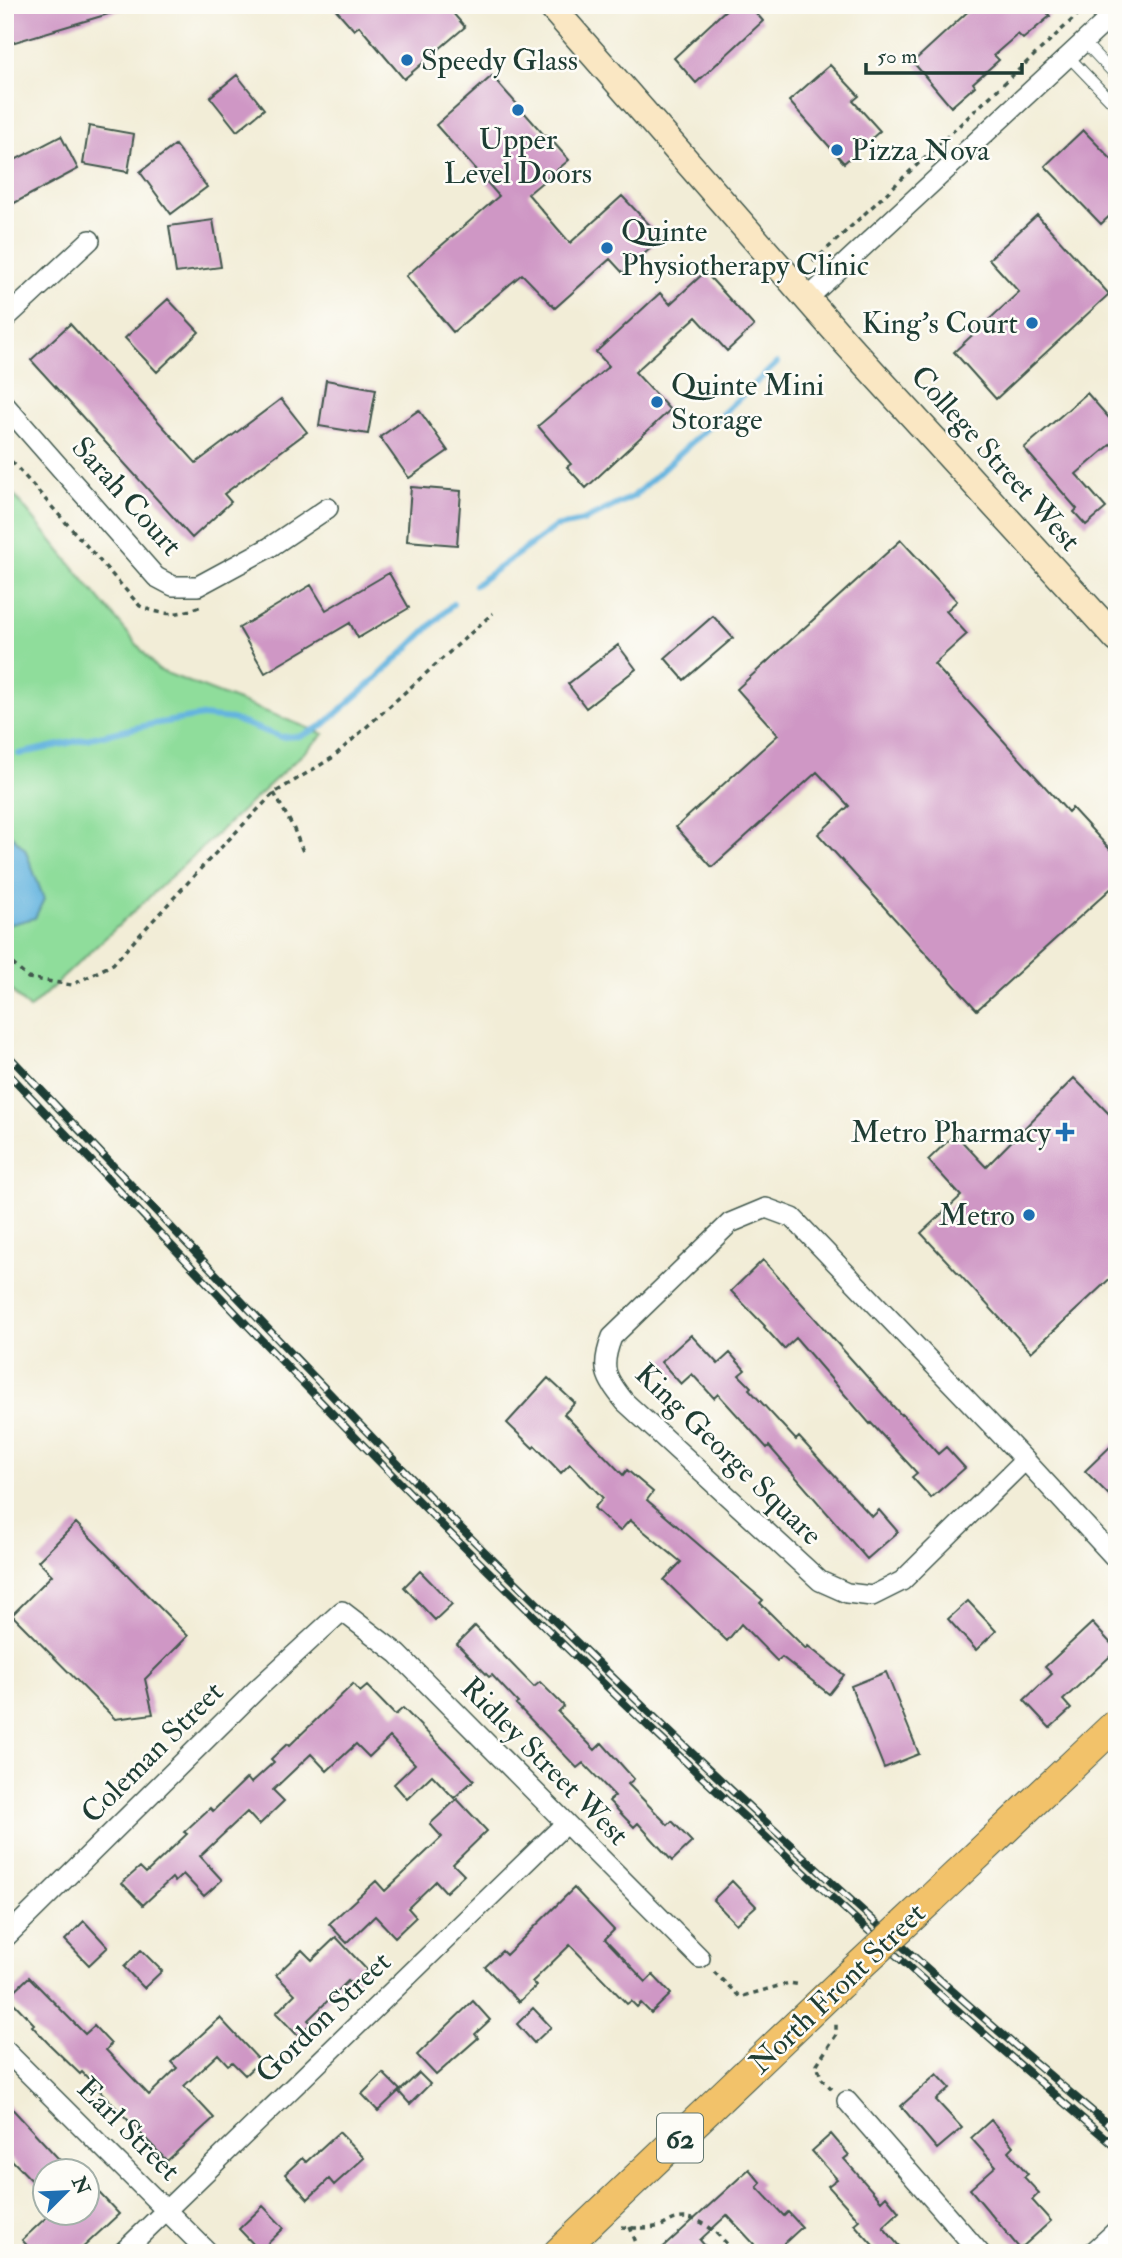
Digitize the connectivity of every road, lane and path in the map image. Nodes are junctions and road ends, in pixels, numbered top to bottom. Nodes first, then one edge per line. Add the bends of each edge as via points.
1 (550, 5) edge
2 (1088, 5) edge
3 (1117, 11) edge
4 (1084, 42) junction
5 (1068, 56) junction
6 (1117, 77) edge
7 (1117, 107) edge
8 (90, 240) dead end
9 (813, 262) dead end
10 (808, 298) junction
11 (5, 319) edge
12 (5, 405) edge
13 (5, 454) edge
14 (328, 508) dead end
15 (198, 586) junction
16 (493, 613) dead end
17 (1117, 639) edge
18 (274, 793) junction
19 (304, 854) dead end
20 (5, 957) edge
21 (1025, 1460) junction
22 (1117, 1560) edge
23 (342, 1611) joint
24 (1117, 1723) edge
25 (565, 1824) junction
26 (5, 1938) edge
27 (700, 1958) joint
28 (801, 1985) dead end
29 (836, 2021) dead end
30 (5, 2050) edge
31 (847, 2101) joint
32 (167, 2209) junction
33 (617, 2227) dead end
34 (629, 2227) junction
35 (1117, 2230) edge
36 (122, 2253) edge
37 (209, 2253) edge
38 (558, 2253) edge
39 (640, 2253) edge
40 (735, 2253) edge
41 (980, 2253) edge
42 (1092, 2253) edge

1 - 10 main road, College Street West
2 - 9 path
3 - 4 street
4 - 5 street
4 - 6 lane
5 - 7 lane
5 - 10 street
8 - 11 street
10 - 17 main road, College Street West
12 - 15 street, Sarah Court via 156,577 173,586
13 - 15 path via 140,606 171,615 187,612 209,603
14 - 15 street, Sarah Court via 270,547
16 - 18 path via 332,758
18 - 19 path
18 - 20 path via 113,964 72,985 28,978
21 - 21 street, King George Square via 902,1581 872,1596 847,1593 820,1581 625,1402 608,1381 605,1356 612,1337 730,1223 766,1208 793,1218
21 - 22 street, King George Square
23 - 25 street, Ridley Street West via 398,1654
23 - 26 street, Coleman Street
24 - 38 main road, North Front Street / 62, bridge
25 - 27 street, Ridley Street West
25 - 32 street, Gordon Street
27 - 28 path via 740,1997 789,1983
29 - 31 path via 836,2035 817,2064 821,2078
30 - 32 street, Earl Street
31 - 41 street
32 - 36 street, Gordon Street
32 - 37 street, Earl Street
33 - 34 path
34 - 39 path
34 - 40 path via 694,2219
35 - 42 street

